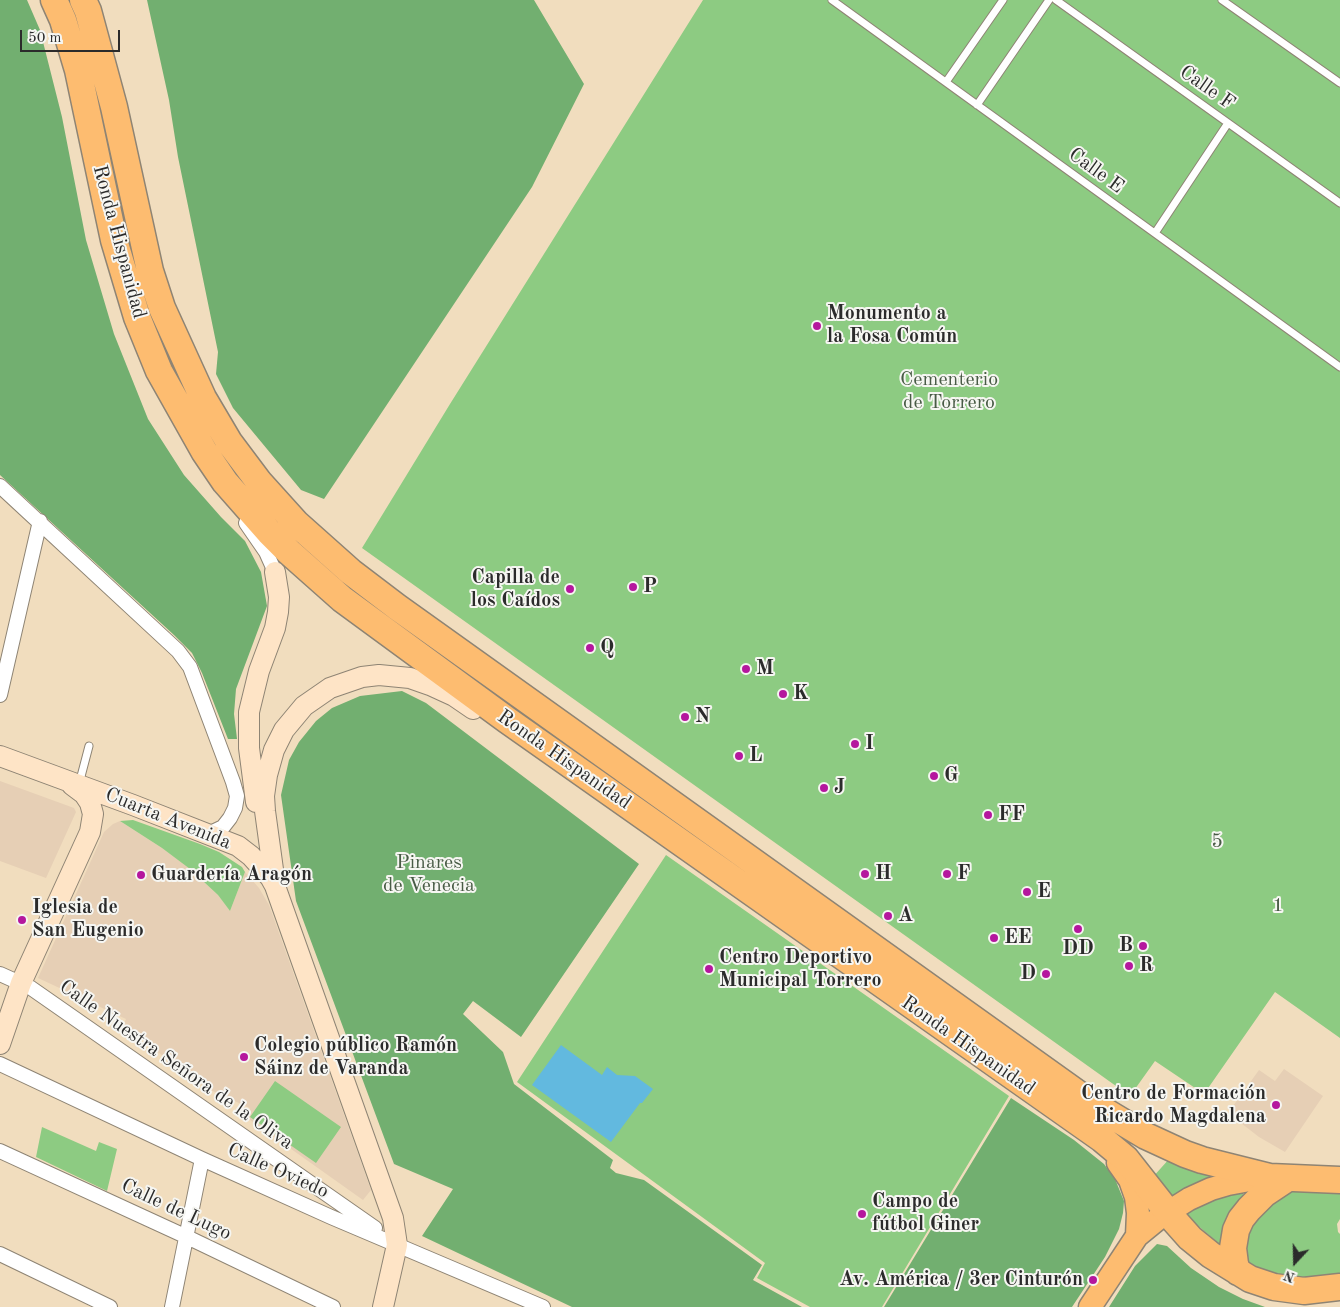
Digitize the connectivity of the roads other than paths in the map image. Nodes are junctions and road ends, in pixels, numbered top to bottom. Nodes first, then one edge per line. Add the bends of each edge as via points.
1 (54, 0) edge
2 (83, 0) edge
3 (832, 0) edge
4 (1003, 0) edge
5 (1049, 0) edge
6 (1056, 0) edge
7 (1222, 0) edge
8 (946, 82) junction
9 (1340, 83) edge
10 (977, 105) junction
11 (1228, 123) junction
12 (1340, 203) edge
13 (1155, 233) junction
14 (1340, 367) edge
15 (225, 482) junction
16 (0, 486) edge
17 (40, 522) junction
18 (275, 572) joint
19 (0, 695) edge
20 (507, 720) junction
21 (89, 746) dead end
22 (0, 756) edge
23 (70, 782) junction
24 (147, 810) junction
25 (90, 832) junction
26 (208, 834) junction
27 (238, 846) junction
28 (276, 886) junction
29 (0, 974) edge
30 (21, 983) junction
31 (0, 1044) edge
32 (0, 1064) edge
33 (1102, 1140) junction
34 (0, 1151) edge
35 (202, 1159) junction
36 (1279, 1177) junction
37 (1340, 1180) edge
38 (1168, 1212) junction
39 (381, 1232) dead end
40 (1137, 1236) junction
41 (187, 1237) junction
42 (397, 1245) junction
43 (0, 1254) edge
44 (1238, 1272) junction
45 (1340, 1287) edge
46 (110, 1307) edge
47 (172, 1307) edge
48 (333, 1307) edge
49 (383, 1307) edge
50 (543, 1307) edge
51 (1090, 1307) edge

1 - 15 highway, Ronda Hispanidad via 78,70 114,240 137,317 159,371
2 - 36 highway, Ronda Hispanidad via 114,107 150,271 162,308 203,398 229,442 296,523 351,572 405,613 1091,1102 1146,1136 1185,1154 1239,1170
3 - 8 lane, Calle E
4 - 8 lane
5 - 10 lane
6 - 11 lane, Calle F
7 - 9 lane
8 - 10 lane, Calle E
10 - 13 lane, Calle E
11 - 12 lane, Calle F
11 - 13 lane
13 - 14 lane, Calle E
15 - 18 street via 233,504 263,547
15 - 20 highway, Ronda Hispanidad via 269,532 342,599
16 - 17 street
17 - 19 street
17 - 26 street via 190,667 237,796 230,818 223,827
18 - 27 street via 278,612 250,712 249,748 258,830 250,844
20 - 28 street via 485,716 444,691 396,676 362,677 330,688 314,698 284,730 267,775 265,811
20 - 33 highway, Ronda Hispanidad
21 - 23 lane
22 - 23 street, Cuarta Avenida
23 - 24 street, Cuarta Avenida
23 - 25 street via 90,803 93,814
24 - 25 street via 117,809 102,818
24 - 26 street, Cuarta Avenida
25 - 30 street
26 - 27 street, Cuarta Avenida
27 - 28 street, Cuarta Avenida via 257,862
28 - 42 street, Cuarta Avenida via 393,1218
29 - 30 street, Calle Nuestra Señora de la Oliva
30 - 31 street
30 - 39 street, Calle Nuestra Señora de la Oliva
32 - 35 street, Calle Oviedo
33 - 38 highway, Ronda Hispanidad via 1126,1159
33 - 40 main road via 1132,1186 1137,1207
34 - 41 street, Calle de Lugo
35 - 41 street
35 - 42 street, Calle Oviedo
36 - 37 highway, Ronda Hispanidad
36 - 38 main road via 1241,1181 1212,1189
36 - 44 highway via 1257,1200 1236,1230 1233,1248
38 - 40 main road
38 - 44 highway, Ronda Hispanidad via 1201,1247
40 - 51 main road
41 - 47 street
41 - 48 street, Calle de Lugo
42 - 49 street
42 - 50 street, Calle Oviedo
43 - 46 street
44 - 45 highway, Ronda Hispanidad via 1260,1283 1288,1290

